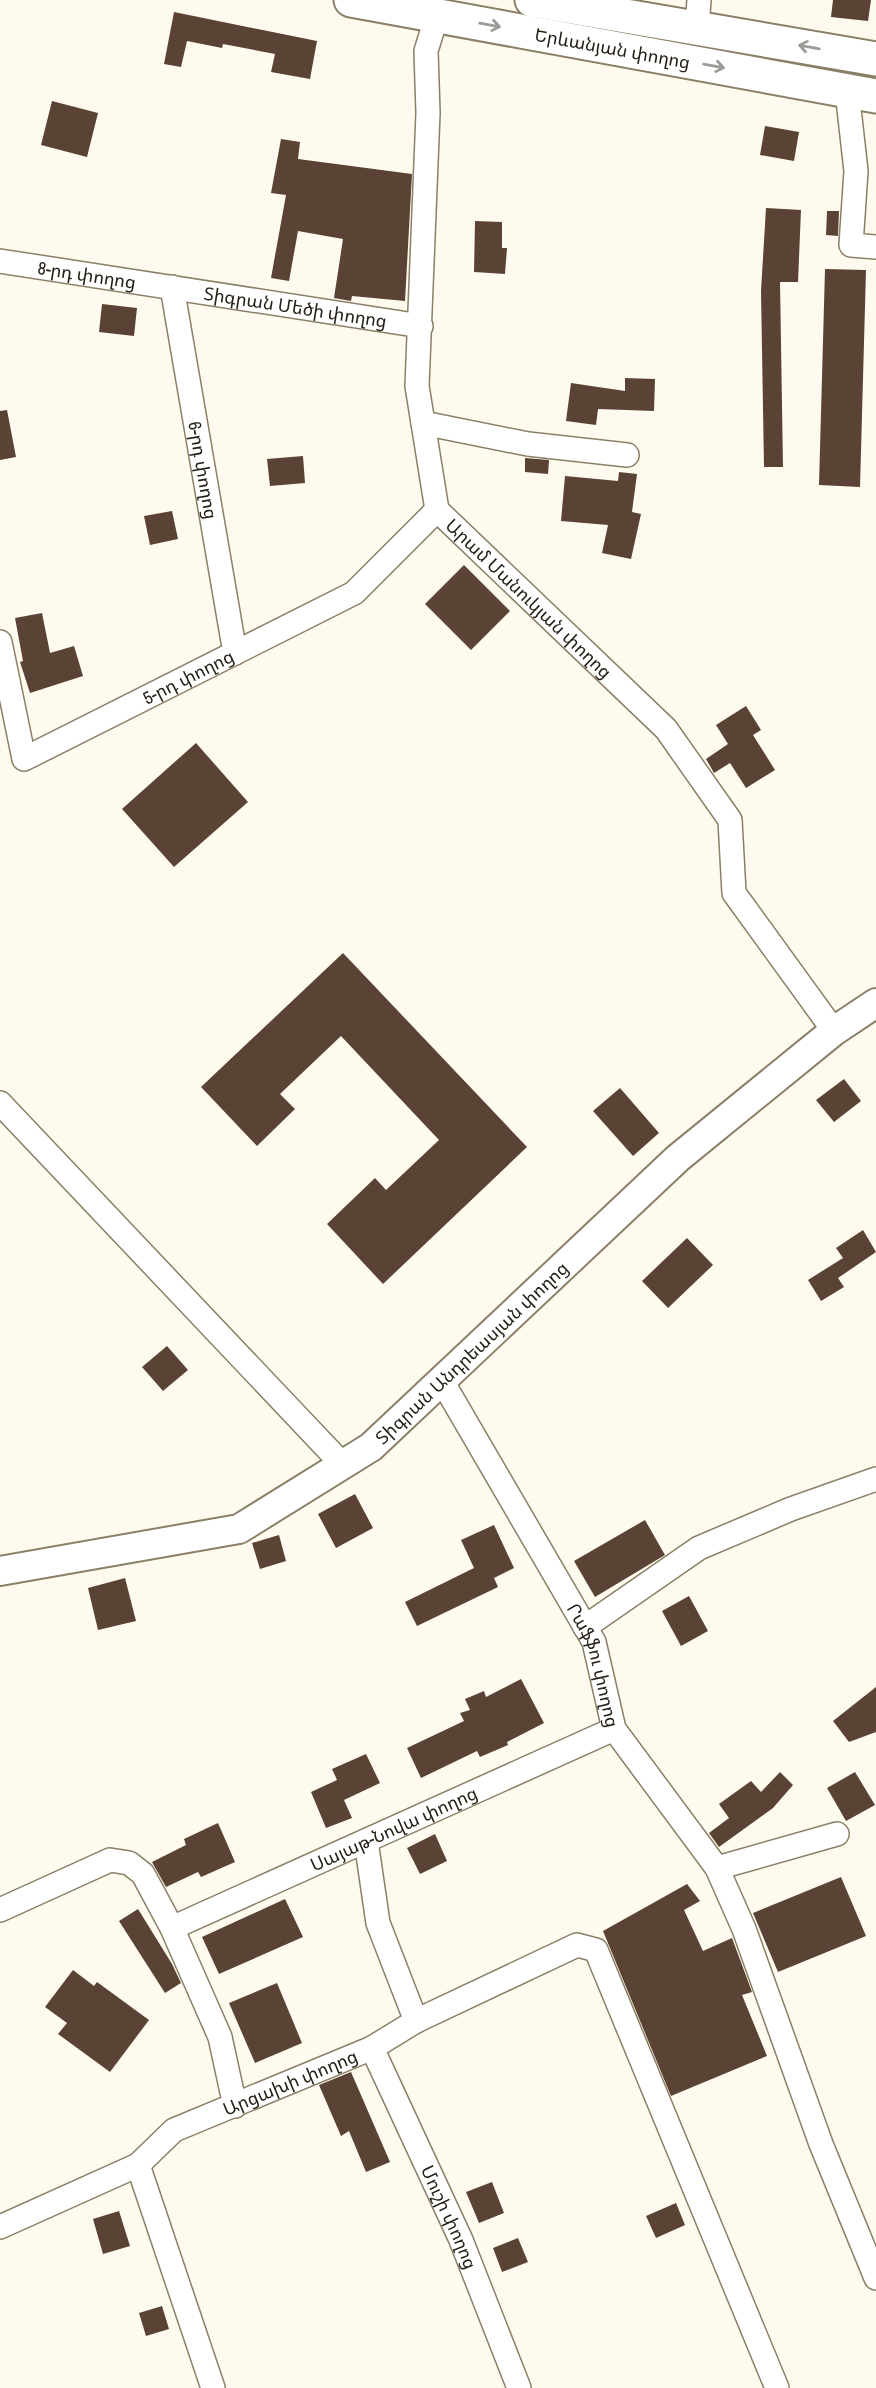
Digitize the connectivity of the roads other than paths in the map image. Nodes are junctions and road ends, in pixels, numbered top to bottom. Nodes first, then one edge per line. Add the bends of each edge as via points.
1 (351, 0) edge
2 (532, 0) edge
3 (698, 14) edge
4 (436, 15) junction
5 (876, 61) edge
6 (866, 94) edge
7 (876, 247) edge
8 (0, 261) edge
9 (172, 287) junction
10 (421, 326) junction
11 (424, 423) junction
12 (627, 455) dead end
13 (438, 510) junction
14 (0, 642) edge
15 (235, 653) junction
16 (876, 1003) edge
17 (834, 1031) junction
18 (0, 1103) edge
19 (442, 1381) junction
20 (343, 1465) junction
21 (876, 1479) edge
22 (3, 1567) edge
23 (585, 1627) junction
24 (614, 1729) junction
25 (837, 1834) dead end
26 (366, 1841) junction
27 (717, 1868) junction
28 (0, 1910) edge
29 (172, 1928) junction
30 (416, 2021) junction
31 (372, 2048) junction
32 (235, 2106) junction
33 (138, 2165) junction
34 (0, 2227) edge
35 (876, 2278) edge
36 (213, 2388) edge
37 (519, 2388) edge
38 (777, 2388) edge

1 - 4 highway, Երևանյան փողոց
2 - 3 highway, Երևանյան փողոց
5 -> 3 highway, Երևանյան փողոց
4 -> 6 highway, Երևանյան փողոց
4 - 10 street, Արամ Մանուկյան փողոց via 426,51
5 - 6 highway via 866,75
6 - 7 street via 851,245
8 - 9 street, 8-րդ փողոց
9 - 10 street, Տիգրան Մեծի փողոց
9 - 15 street, 6-րդ փողոց
10 - 11 street, Արամ Մանուկյան փողոց via 417,386
11 - 12 street via 528,444
11 - 13 street, Արամ Մանուկյան փողոց
13 - 15 street, 5-րդ փողոց via 354,593
13 - 17 street, Արամ Մանուկյան փողոց via 666,729 730,820 734,893
14 - 15 street, 5-րդ փողոց via 24,759
16 - 17 main road, Տիգրան Անդրեասյան փողոց
17 - 19 main road, Տիգրան Անդրեասյան փողոց via 678,1158
18 - 20 street
19 - 20 main road, Տիգրան Անդրեասյան փողոց via 371,1447
19 - 23 street, Րաֆֆու փողոց
20 - 22 main road, Տիգրան Անդրեասյան փողոց via 239,1529
21 - 23 street via 699,1548
23 - 24 street, Րաֆֆու փողոց via 594,1642
24 - 26 street, Սայաթ-Նովա փողոց
24 - 27 street, Րաֆֆու փողոց
25 - 27 street
26 - 29 street, Սայաթ-Նովա փողոց
26 - 30 street via 378,1923
27 - 35 street, Րաֆֆու փողոց
28 - 29 street via 110,1860 129,1863 144,1874
29 - 32 street via 220,2037
30 - 31 street, Արցախի փողոց
30 - 38 street, Արցախի փողոց via 577,1945 596,1950
31 - 32 street, Արցախի փողոց
31 - 37 street, Մուշի փողոց via 461,2240
32 - 33 street, Արցախի փողոց via 174,2130
33 - 34 street, Արցախի փողոց
33 - 36 street

